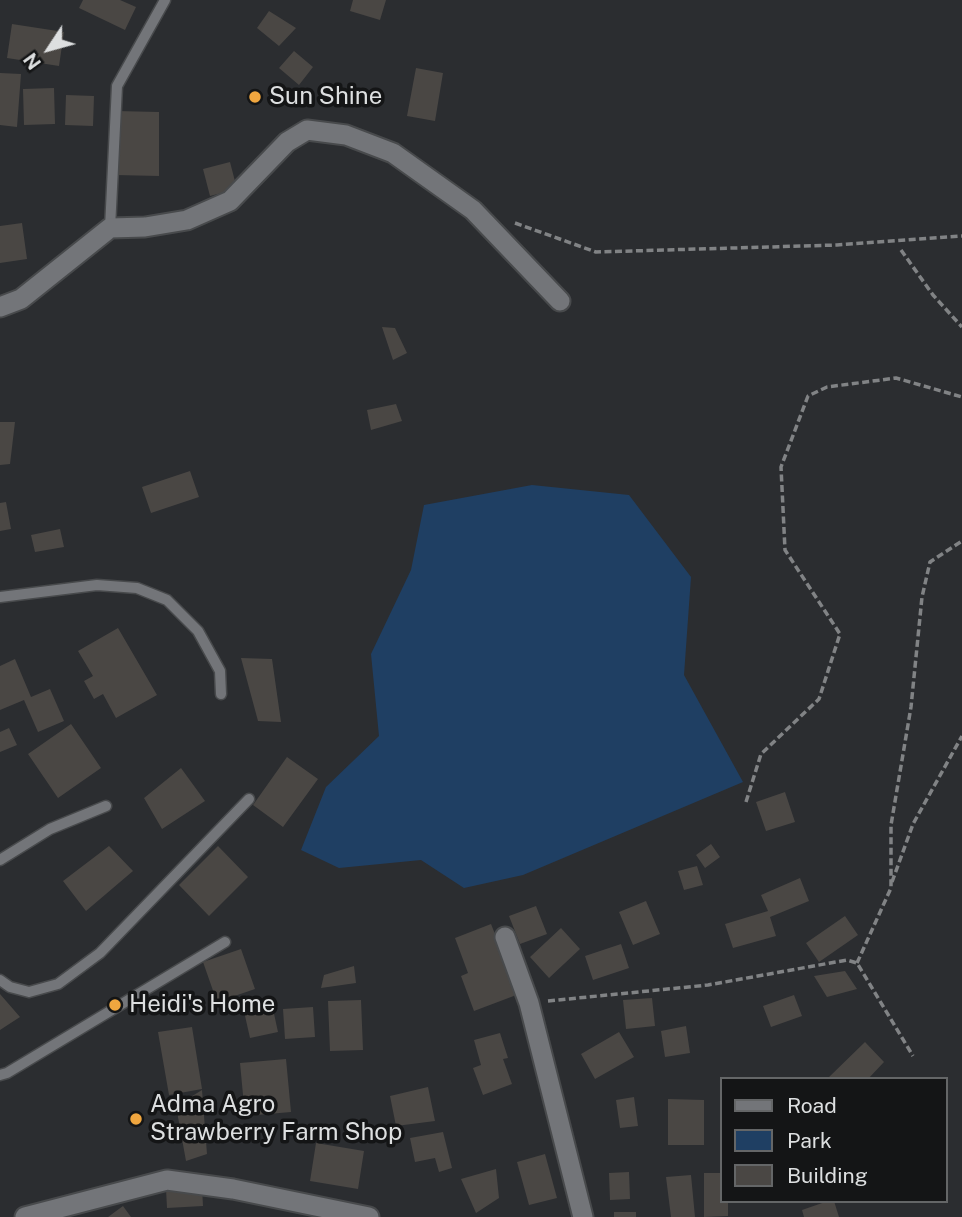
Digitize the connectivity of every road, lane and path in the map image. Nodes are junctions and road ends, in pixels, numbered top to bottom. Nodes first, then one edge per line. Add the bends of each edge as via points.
1 (164, 0) edge
2 (511, 222) dead end
3 (110, 228) junction
4 (962, 236) edge
5 (901, 250) dead end
6 (561, 301) dead end
7 (0, 307) edge
8 (962, 327) edge
9 (962, 397) edge
10 (962, 541) edge
11 (0, 597) edge
12 (221, 694) dead end
13 (962, 736) edge
14 (249, 799) dead end
15 (746, 802) dead end
16 (106, 806) dead end
17 (0, 860) edge
18 (888, 893) junction
19 (505, 937) dead end
20 (225, 942) dead end
21 (857, 963) junction
22 (0, 980) edge
23 (529, 1003) junction
24 (913, 1056) dead end
25 (0, 1075) edge
26 (25, 1217) edge
27 (369, 1217) edge
28 (583, 1217) edge

1 - 3 lane via 117,86
2 - 4 path via 596,253
3 - 6 street via 187,220 230,201 287,142 307,130 346,135 393,153 473,210
3 - 7 street via 21,299
5 - 8 path
9 - 15 path via 896,378 827,387 808,396 780,467 785,550 840,634 819,699 761,754
10 - 18 path via 930,562 922,597 911,707 891,825
11 - 12 lane via 97,585 137,587 167,600 198,631 220,671
13 - 18 path via 914,824
14 - 22 lane via 100,953 58,984 29,992
16 - 17 lane via 50,828
18 - 21 path
19 - 23 street
20 - 25 lane
21 - 23 path via 847,960 708,985
21 - 24 path
23 - 28 street
26 - 27 street via 167,1180

